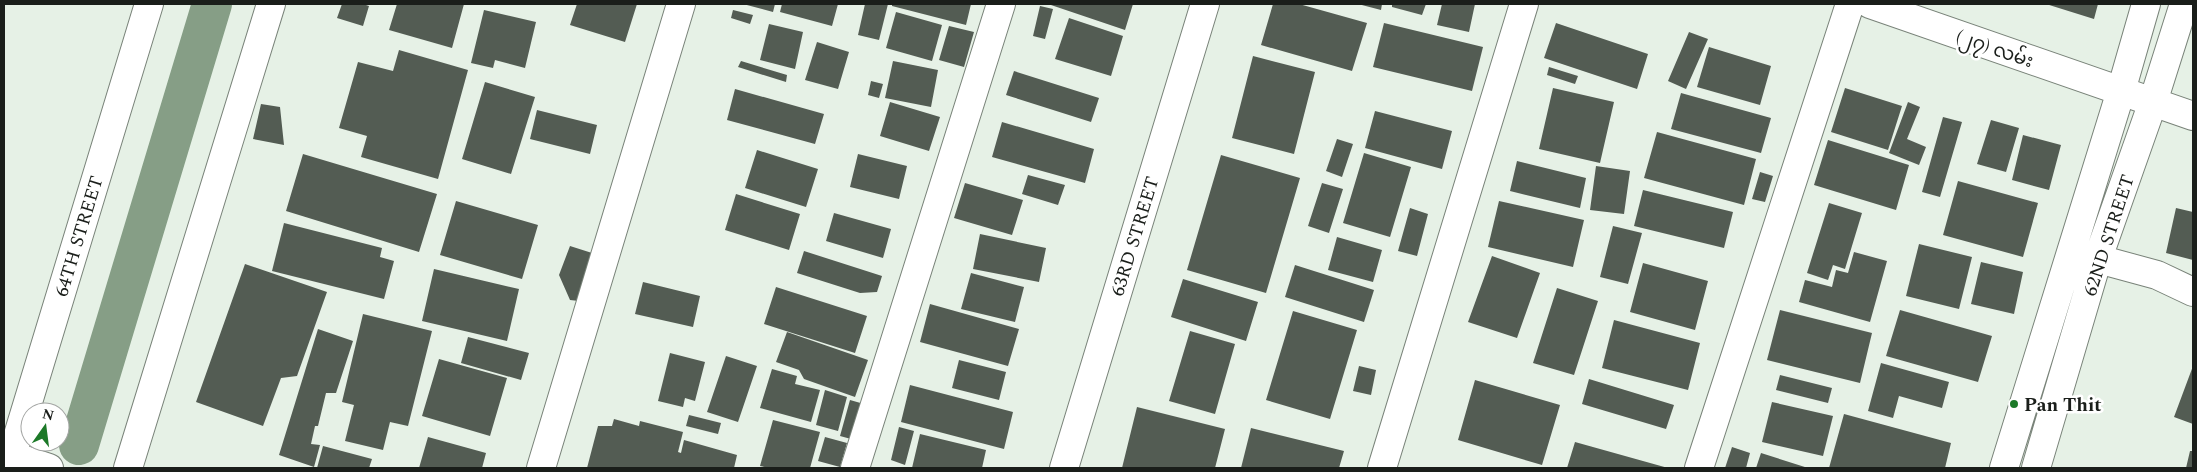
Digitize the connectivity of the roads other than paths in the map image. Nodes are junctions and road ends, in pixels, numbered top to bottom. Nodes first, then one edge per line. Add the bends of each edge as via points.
1 (149, 4) edge
2 (271, 4) edge
3 (681, 4) edge
4 (1001, 4) edge
5 (1205, 4) edge
6 (1524, 4) edge
7 (1850, 4) edge
8 (1870, 4) edge
9 (2146, 4) edge
10 (2184, 4) edge
11 (2121, 91) junction
12 (2153, 102) junction
13 (2193, 116) edge
14 (2070, 251) junction
15 (2098, 258) junction
16 (2193, 292) edge
17 (8, 459) edge
18 (49, 468) edge
19 (128, 468) edge
20 (541, 468) edge
21 (855, 468) edge
22 (1064, 468) edge
23 (1382, 468) edge
24 (1699, 468) edge
25 (2004, 468) edge
26 (2036, 468) edge

1 - 17 street, 64TH STREET
2 - 19 street
3 - 20 street
4 - 21 street
5 - 22 street, 63RD STREET
6 - 23 street
7 - 24 street
8 - 11 street, (၂၇) လမ်း
9 - 11 street, 62ND STREET
10 - 12 street, 62ND STREET
11 - 12 street, (၂၇) လမ်း
11 - 14 street, 62ND STREET
12 - 13 street, (၂၇) လမ်း
12 - 15 street, 62ND STREET
14 - 15 street
14 - 25 street, 62ND STREET
15 - 16 street via 2157,275
15 - 26 street, 62ND STREET
17 - 18 street

